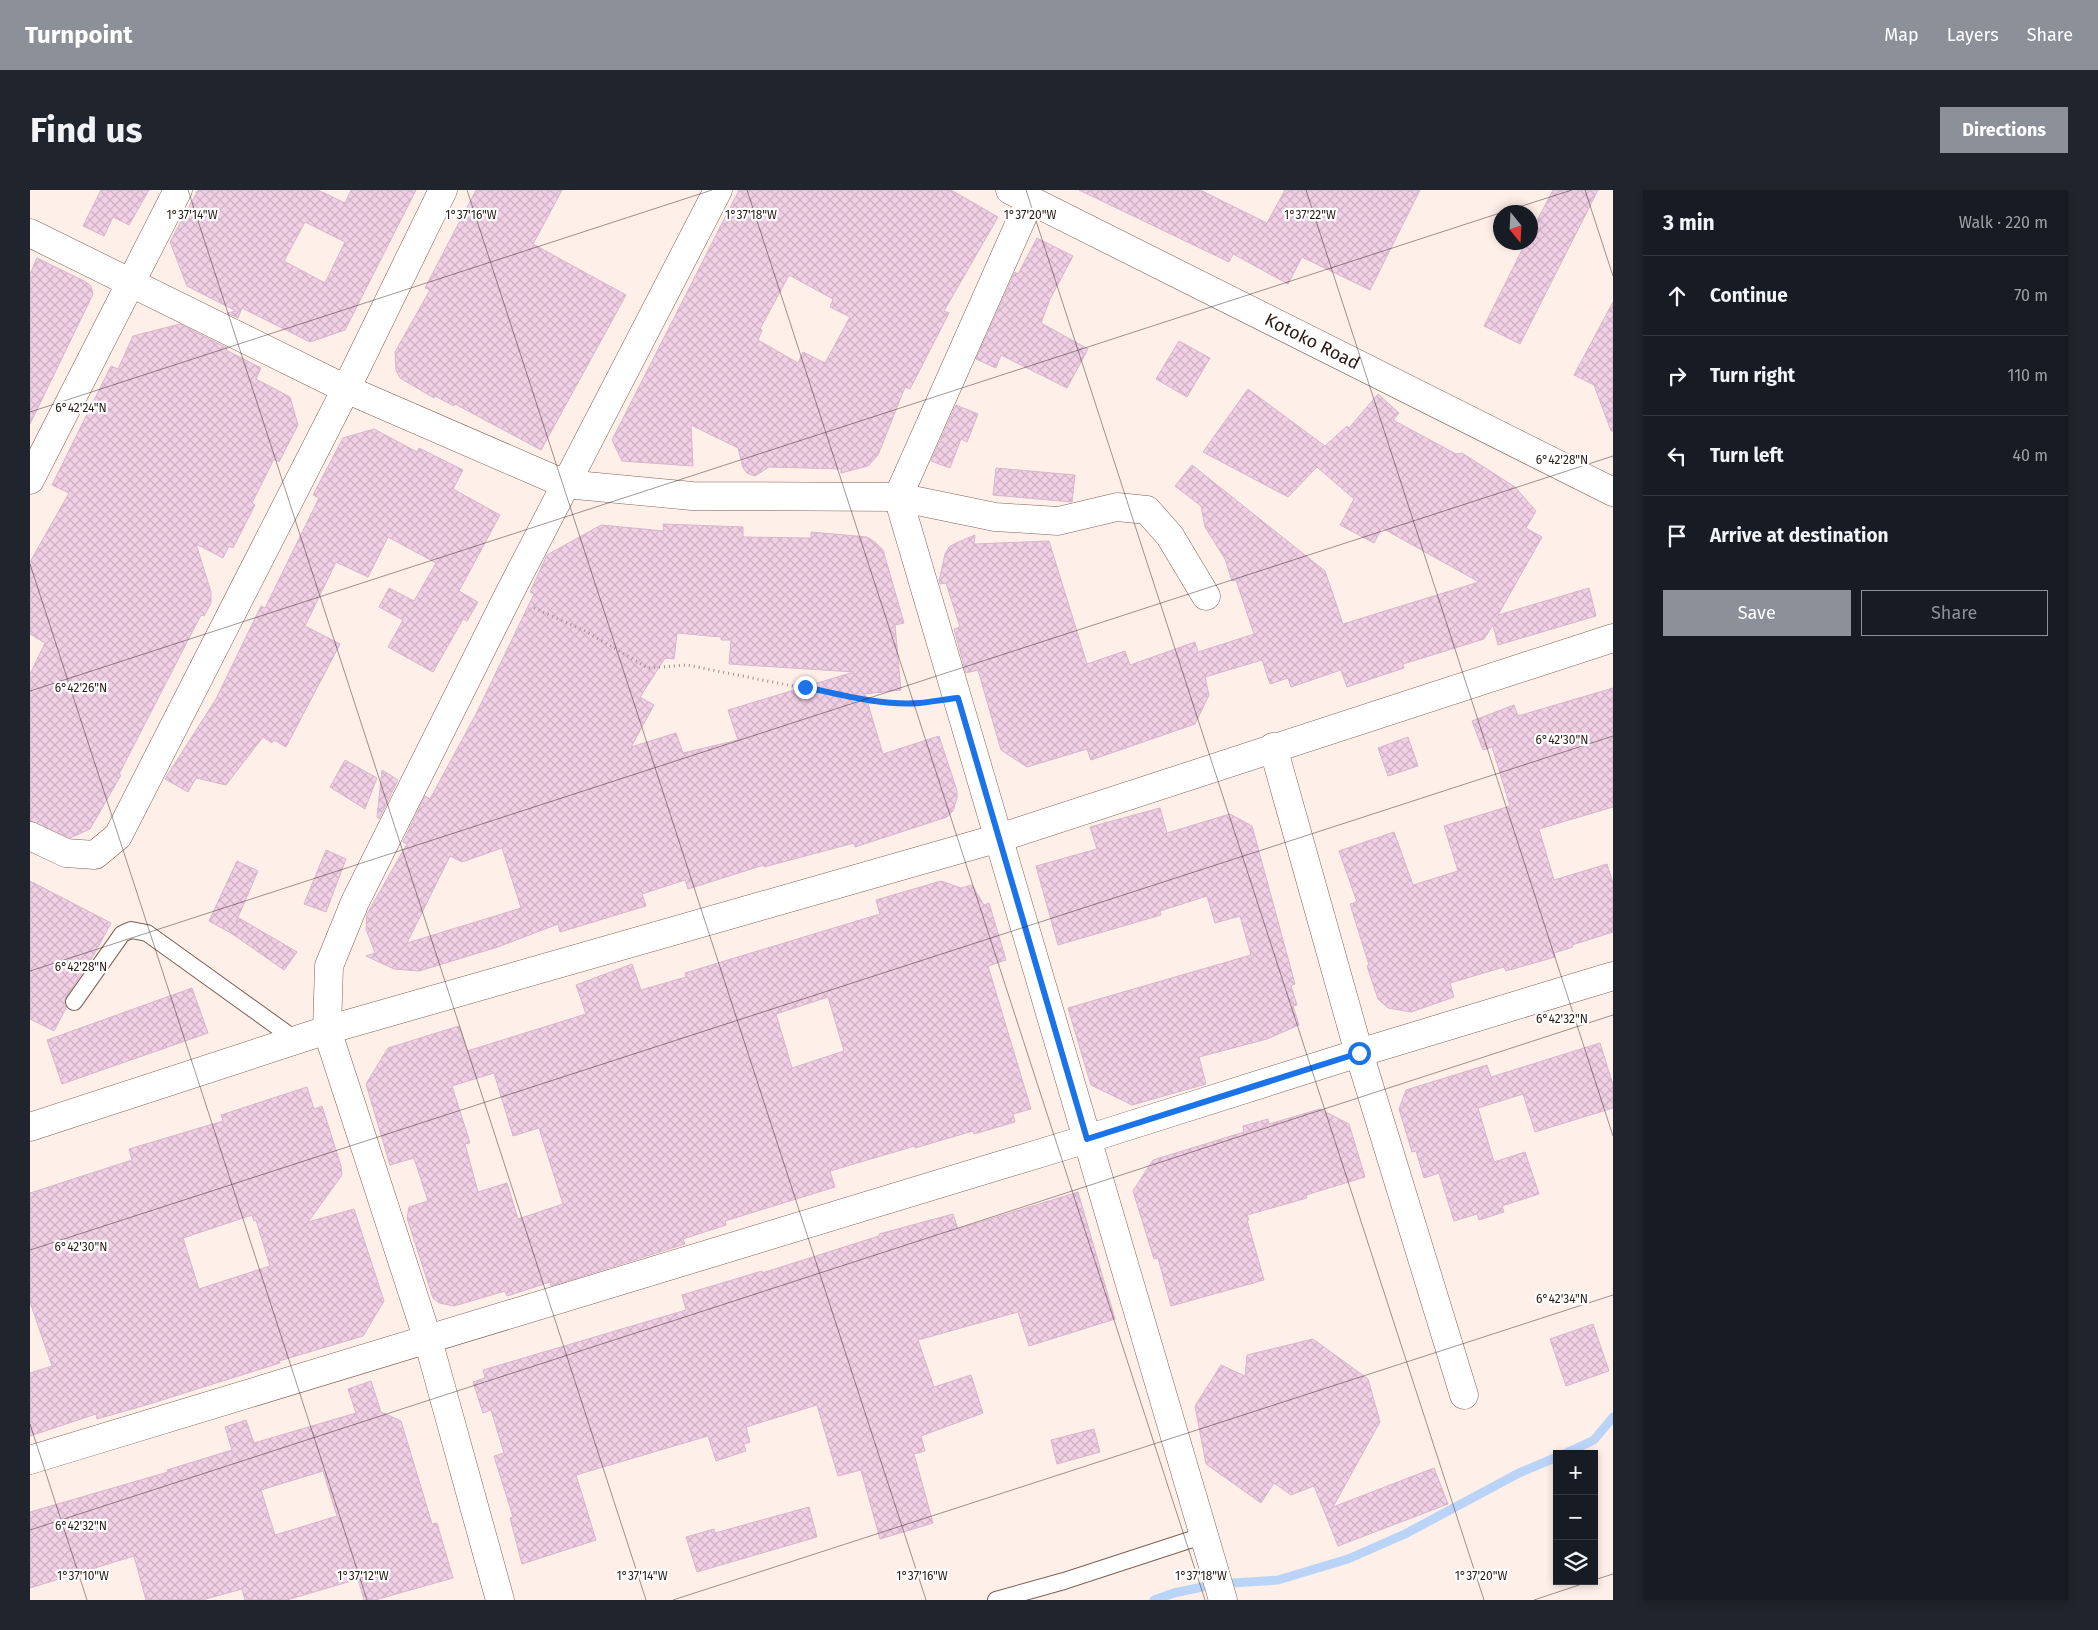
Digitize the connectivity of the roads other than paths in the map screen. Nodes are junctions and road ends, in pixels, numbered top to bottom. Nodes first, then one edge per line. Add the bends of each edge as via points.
1 (178, 190) edge
2 (443, 190) edge
3 (718, 190) edge
4 (1025, 193) edge
5 (30, 233) edge
6 (131, 283) junction
7 (346, 389) junction
8 (30, 480) edge
9 (565, 484) junction
10 (1613, 492) edge
11 (898, 496) junction
12 (1206, 596) dead end
13 (1613, 638) edge
14 (1273, 747) junction
15 (30, 836) edge
16 (999, 838) junction
17 (1613, 976) edge
18 (74, 1002) dead end
19 (327, 1030) junction
20 (296, 1040) junction
21 (1359, 1053) junction
22 (30, 1128) edge
23 (1087, 1139) junction
24 (428, 1340) junction
25 (1464, 1395) dead end
26 (30, 1460) edge
27 (1205, 1535) junction
28 (500, 1600) edge
29 (996, 1600) edge
30 (1223, 1600) edge

1 - 6 street
2 - 7 street
3 - 9 street
4 - 10 street, Kotoko Road
4 - 11 street
5 - 6 street
6 - 7 street
6 - 8 street
7 - 9 street
7 - 15 street via 118,836 96,855 66,853
9 - 11 street via 692,496
9 - 19 street via 340,934 329,966
11 - 12 street via 995,517 1058,521 1117,508 1147,510 1170,536
11 - 16 street
13 - 14 street
14 - 16 street
14 - 21 street
16 - 19 street
16 - 23 street
17 - 21 street
18 - 20 lane via 122,934 139,931 147,933
19 - 20 street
19 - 24 street
20 - 22 street
21 - 23 street
21 - 25 street
23 - 24 street
23 - 27 street
24 - 26 street
24 - 28 street
27 - 29 lane
27 - 30 street

